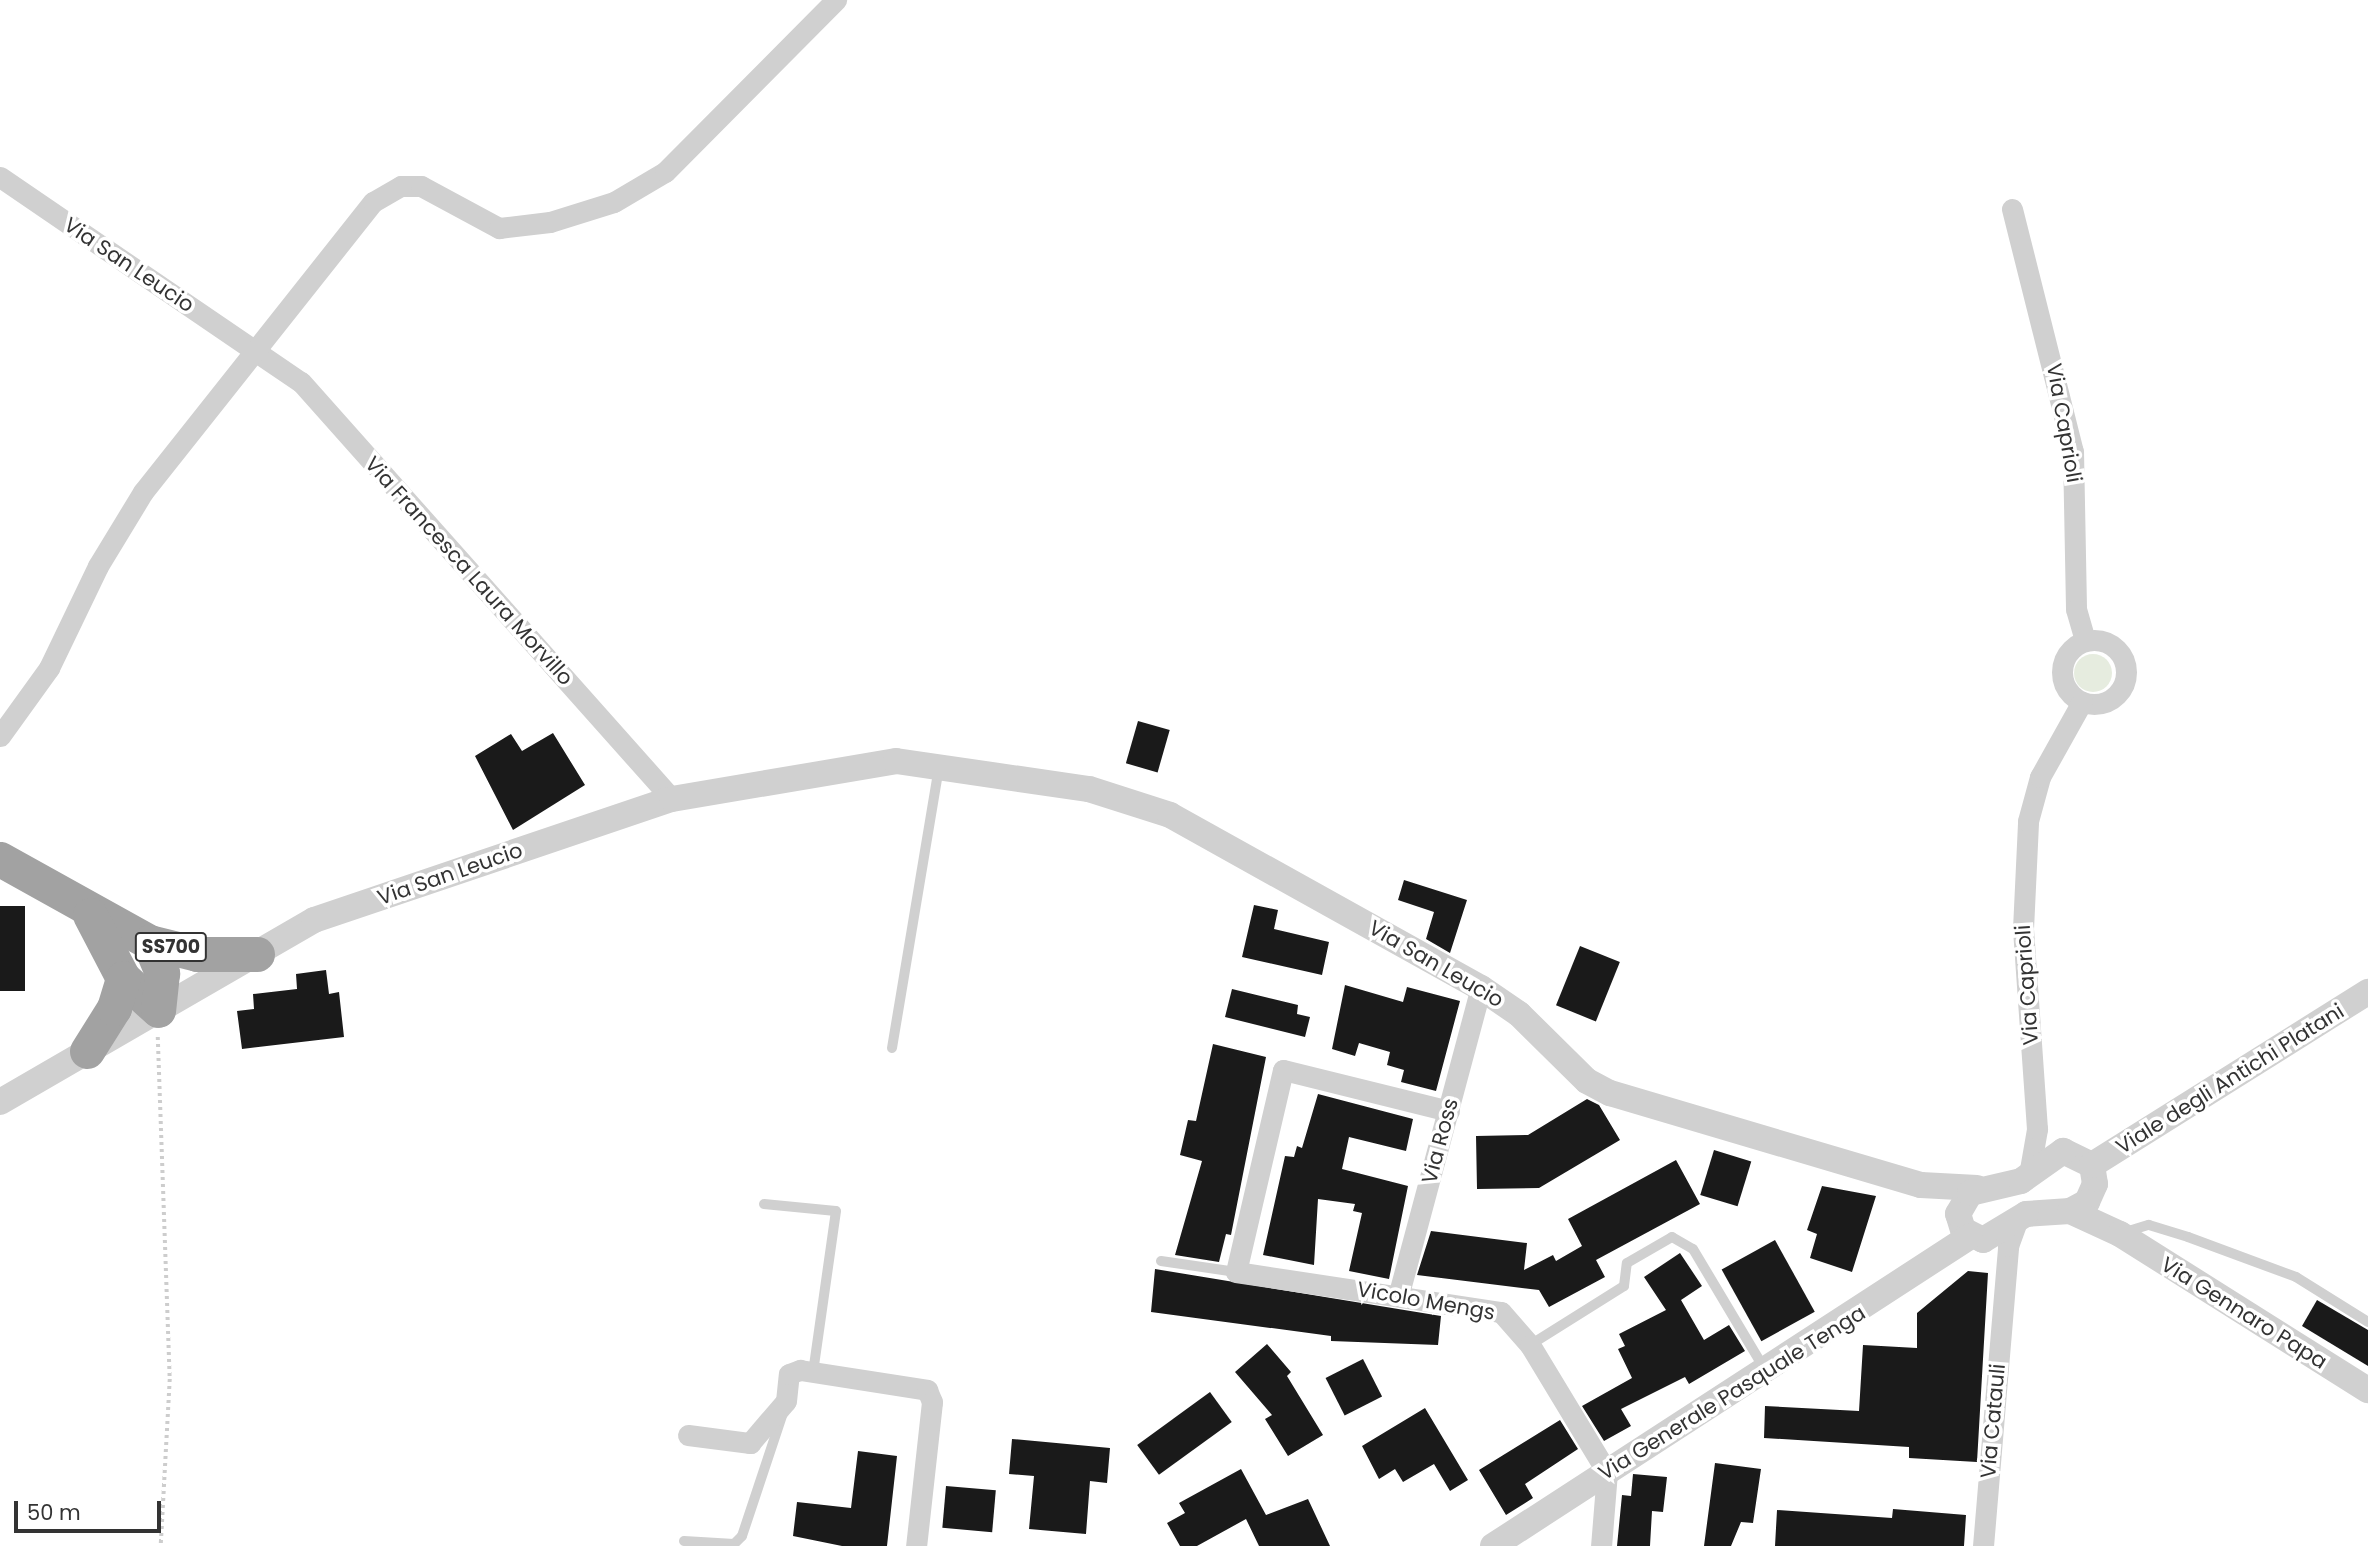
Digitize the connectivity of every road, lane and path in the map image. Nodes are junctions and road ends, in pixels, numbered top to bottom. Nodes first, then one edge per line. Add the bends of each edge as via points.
1 (836, 0) edge
2 (0, 177) edge
3 (2012, 209) dead end
4 (258, 353) junction
5 (2085, 641) junction
6 (2082, 702) junction
7 (0, 736) edge
8 (940, 764) junction
9 (672, 799) junction
10 (0, 859) edge
11 (90, 915) junction
12 (149, 942) junction
13 (257, 954) junction
14 (124, 978) junction
15 (1480, 988) junction
16 (2368, 992) edge
17 (158, 1010) junction
18 (892, 1048) dead end
19 (87, 1051) junction
20 (0, 1102) edge
21 (1449, 1111) junction
22 (2036, 1113) junction
23 (2056, 1151) junction
24 (2029, 1175) junction
25 (2093, 1175) junction
26 (1921, 1185) junction
27 (1978, 1188) junction
28 (764, 1204) dead end
29 (2070, 1211) junction
30 (2018, 1219) junction
31 (1970, 1230) junction
32 (2120, 1234) junction
33 (1161, 1261) dead end
34 (1236, 1272) junction
35 (1399, 1293) junction
36 (2003, 1296) junction
37 (2368, 1322) edge
38 (1530, 1345) junction
39 (1766, 1371) junction
40 (813, 1372) junction
41 (2368, 1390) edge
42 (786, 1401) junction
43 (688, 1436) dead end
44 (1607, 1472) junction
45 (684, 1541) dead end
46 (162, 1546) edge
47 (916, 1546) edge
48 (1493, 1546) edge
49 (1601, 1546) edge
50 (1983, 1546) edge

1 - 4 street via 665,172 614,202 550,222 499,228 421,186 401,186 373,202
2 - 4 street, Via San Leucio
3 - 5 street, Via Caprioli via 2073,451 2076,609
4 - 7 street via 144,492 98,566 50,668
4 - 9 street, Via Francesca Laura Morvillo via 301,383
5 - 6 street via 2068,652 2062,671 2067,689
5 - 6 street via 2113,646 2126,670 2122,688 2109,701
6 - 22 street, Via Caprioli via 2040,777 2028,821 2023,929
8 - 9 street, Via San Leucio via 896,761
8 - 15 street, Via San Leucio via 1089,789 1170,815
8 - 18 lane
9 - 13 street, Via San Leucio via 314,920
10 - 11 highway, SS700
11 - 12 highway, SS700
11 - 14 highway, SS700
12 - 13 highway, SS700 via 197,954
12 - 17 highway, SS700 via 162,973
13 - 17 street, Via San Leucio
14 - 17 highway, SS700
14 - 19 highway, SS700 via 114,1008
15 - 21 street, Via Ross
15 - 26 street, Via San Leucio via 1519,1014 1587,1082 1611,1093
16 - 25 street, Viale degli Antichi Platani
17 - 19 street, Via San Leucio
17 - 46 path via 170,1379
19 - 20 street, Via San Leucio
21 - 34 street via 1283,1070
21 - 35 street, Via Ross
22 - 23 street, Via Caprioli
22 - 24 street, Via Caprioli
23 - 24 street
23 - 25 street
24 - 27 street, Via San Leucio via 2002,1187
25 - 29 street, Viale degli Antichi Platani via 2087,1202
25 - 32 street
26 - 27 street, Via San Leucio
26 - 31 street, Via San Leucio
27 - 31 street
28 - 40 lane via 836,1211
29 - 30 street, Via Generale Pasquale Tenga via 2039,1210
29 - 32 street, Via Gennaro Papa
30 - 31 street, Via Generale Pasquale Tenga
30 - 36 street, Via Catauli
31 - 36 street, Via Catauli via 1999,1268
31 - 39 street, Via Generale Pasquale Tenga
32 - 37 lane via 2150,1225 2188,1237 2296,1277
32 - 41 street, Via Gennaro Papa
33 - 34 lane, Vicolo Mengs
34 - 35 street, Vicolo Mengs
35 - 38 street, Vicolo Mengs via 1501,1311
36 - 50 street, Via Catauli
38 - 39 lane via 1624,1286 1627,1263 1672,1237 1693,1249
38 - 44 street, Vicolo Mengs
39 - 44 street, Via Generale Pasquale Tenga
40 - 42 street via 789,1374
40 - 47 street via 927,1390 932,1402
42 - 43 street via 750,1443
42 - 45 lane via 742,1536 734,1544
44 - 48 street, Via Generale Pasquale Tenga
44 - 49 street

